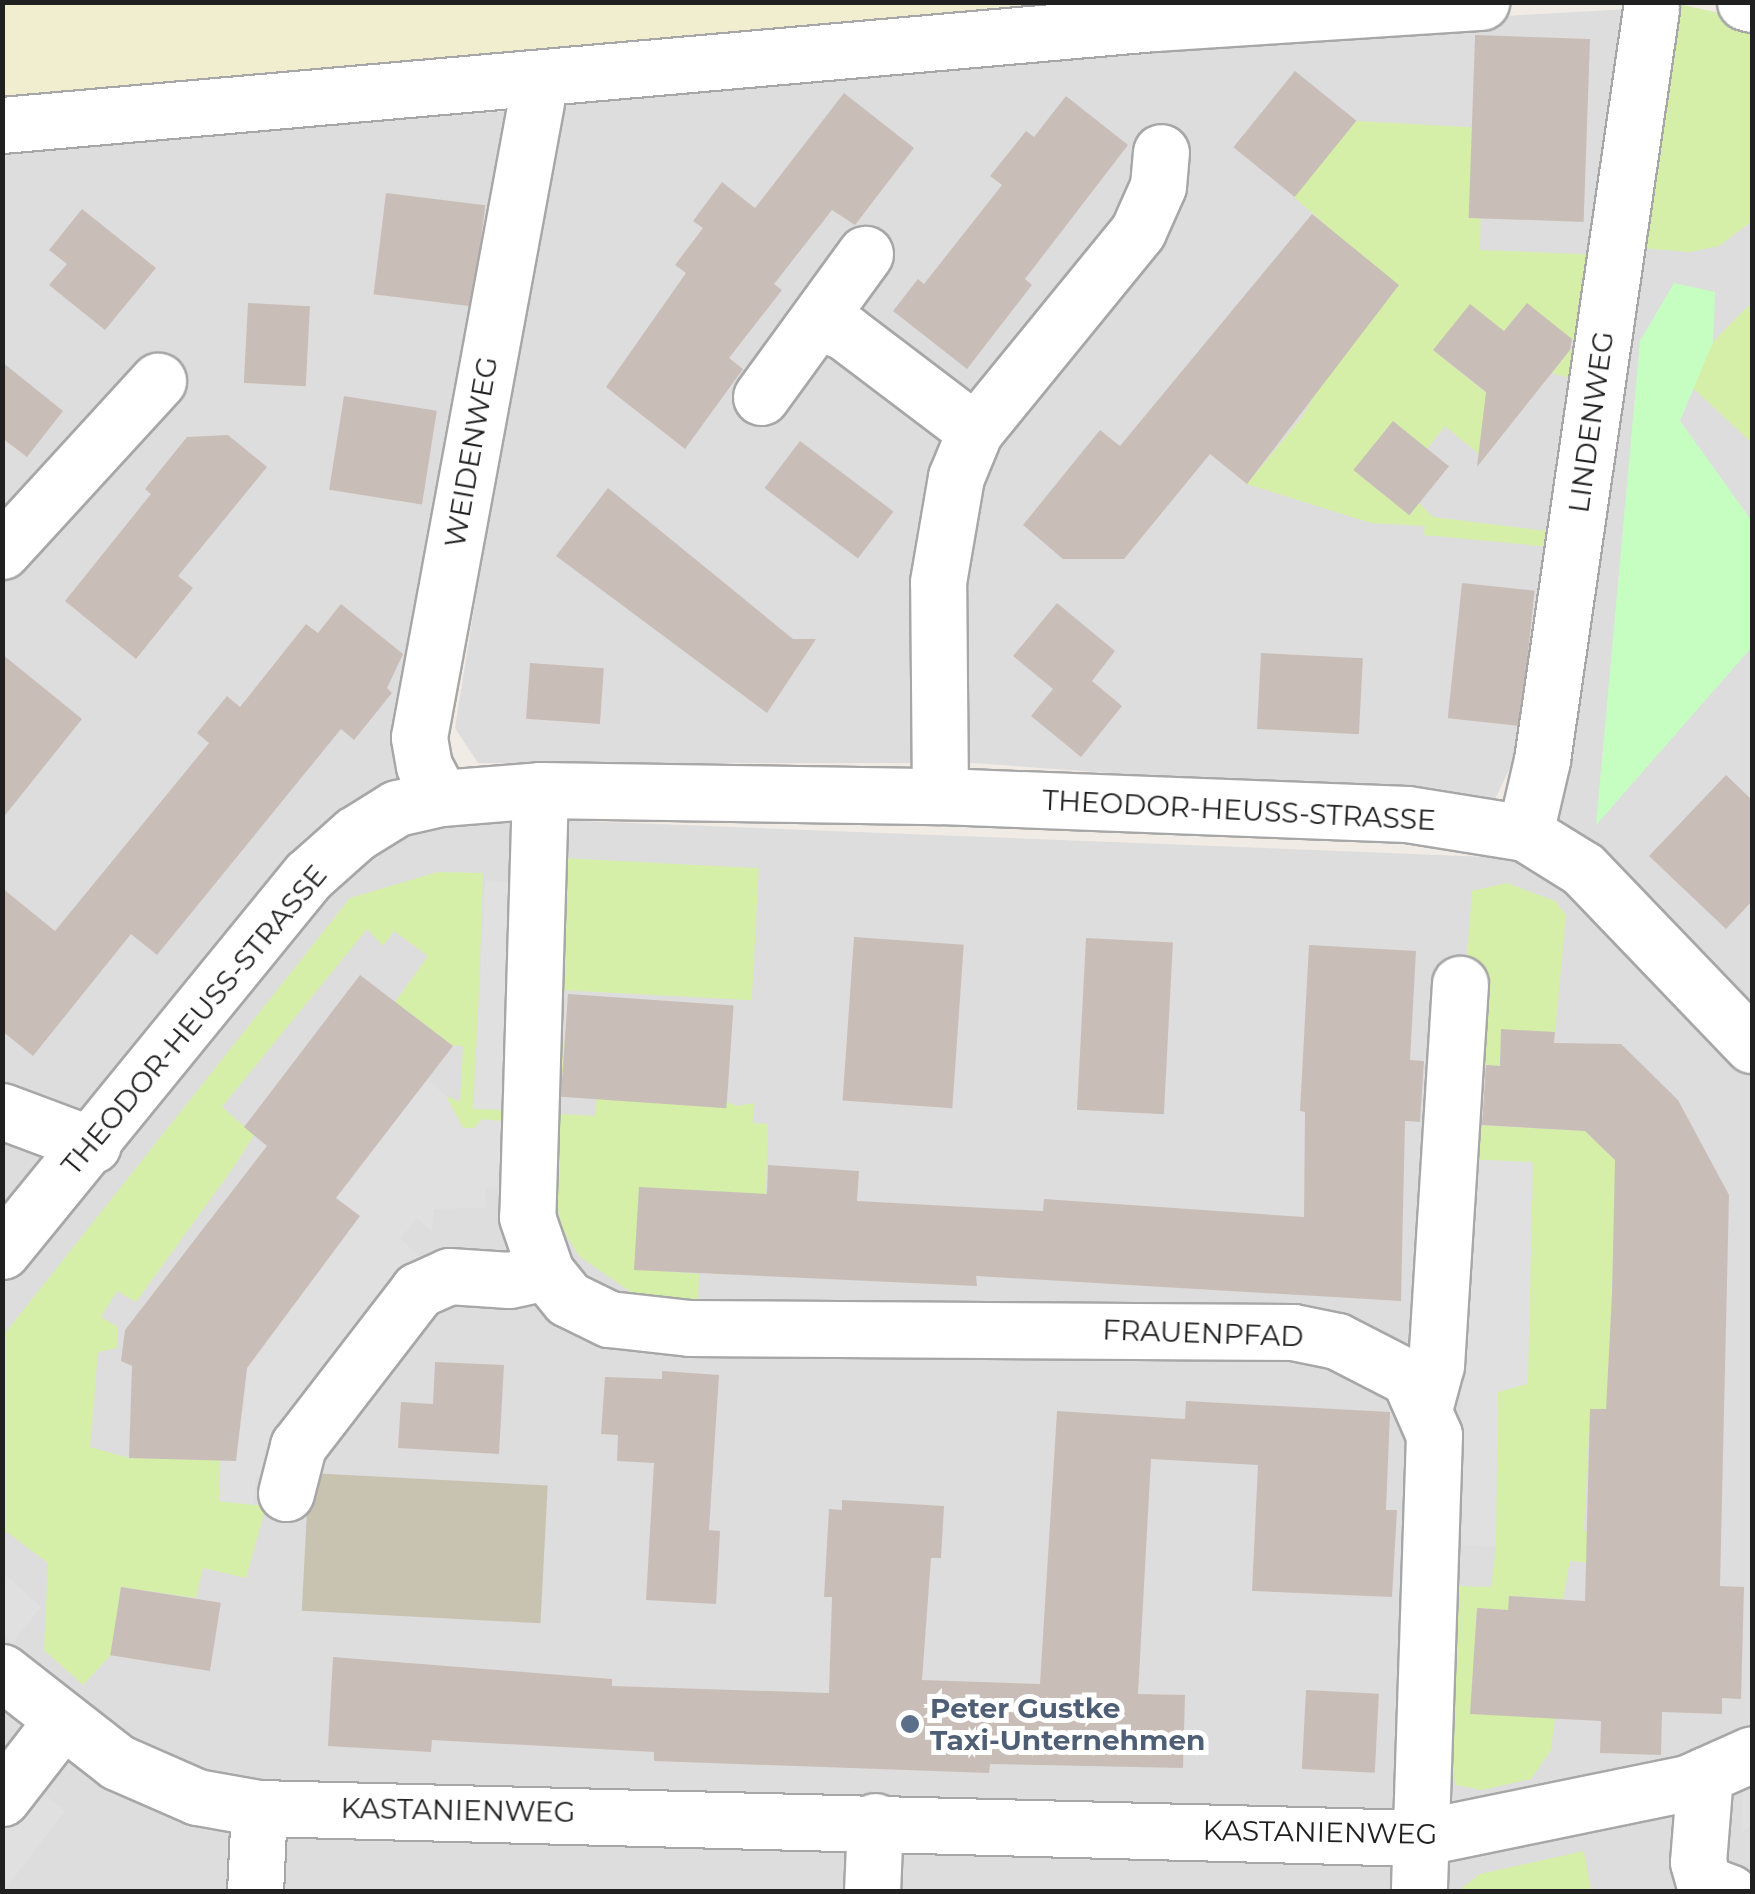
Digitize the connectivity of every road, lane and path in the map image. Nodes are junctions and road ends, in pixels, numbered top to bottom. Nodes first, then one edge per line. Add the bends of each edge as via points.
1 (1481, 2) edge
2 (1744, 2) edge
3 (1752, 4) edge
4 (1651, 9) dead end
5 (536, 102) dead end
6 (2, 125) edge
7 (1161, 152) dead end
8 (866, 254) dead end
9 (817, 321) junction
10 (158, 381) dead end
11 (761, 397) dead end
12 (975, 431) junction
13 (2, 551) edge
14 (540, 790) junction
15 (940, 796) junction
16 (441, 798) junction
17 (1525, 833) junction
18 (1460, 984) dead end
19 (1745, 1023) edge
20 (2, 1112) edge
21 (92, 1144) junction
22 (2, 1251) edge
23 (546, 1272) junction
24 (1426, 1406) junction
25 (286, 1493) dead end
26 (2, 1672) edge
27 (61, 1722) junction
28 (1729, 1764) edge
29 (2, 1798) edge
30 (259, 1808) junction
31 (875, 1821) junction
32 (1418, 1838) junction
33 (255, 1892) edge
34 (872, 1892) edge
35 (1419, 1892) edge
36 (1729, 1892) edge

1 - 6 street via 1155,23
2 - 3 street
4 - 17 street, LINDENWEG
5 - 16 street, WEIDENWEG via 419,737 424,766
7 - 12 street via 1158,186 1138,231
8 - 9 street
9 - 11 street
9 - 12 street via 846,333
10 - 13 street
12 - 15 street via 956,478 938,582
14 - 15 street, THEODOR-HEUSS-STRASSE
14 - 16 street, THEODOR-HEUSS-STRASSE
14 - 23 street, FRAUENPFAD via 527,1217
15 - 17 street, THEODOR-HEUSS-STRASSE via 1407,814
16 - 21 street, THEODOR-HEUSS-STRASSE via 397,808 309,875
17 - 19 street, THEODOR-HEUSS-STRASSE via 1583,869
18 - 24 street via 1436,1365
20 - 21 street
21 - 22 street, THEODOR-HEUSS-STRASSE
23 - 24 street, FRAUENPFAD via 568,1299 608,1319 689,1328 1293,1332 1382,1361 1408,1378
23 - 25 street via 509,1280 449,1276 418,1290 298,1446
24 - 32 street via 1434,1435
26 - 27 street, KASTANIENWEG
27 - 29 street
27 - 30 street, KASTANIENWEG via 117,1762 165,1784
28 - 32 street, KASTANIENWEG via 1575,1810
28 - 36 street via 1698,1862 1704,1883
30 - 31 street, KASTANIENWEG
30 - 33 street
31 - 32 street, KASTANIENWEG
31 - 34 street
32 - 35 street

